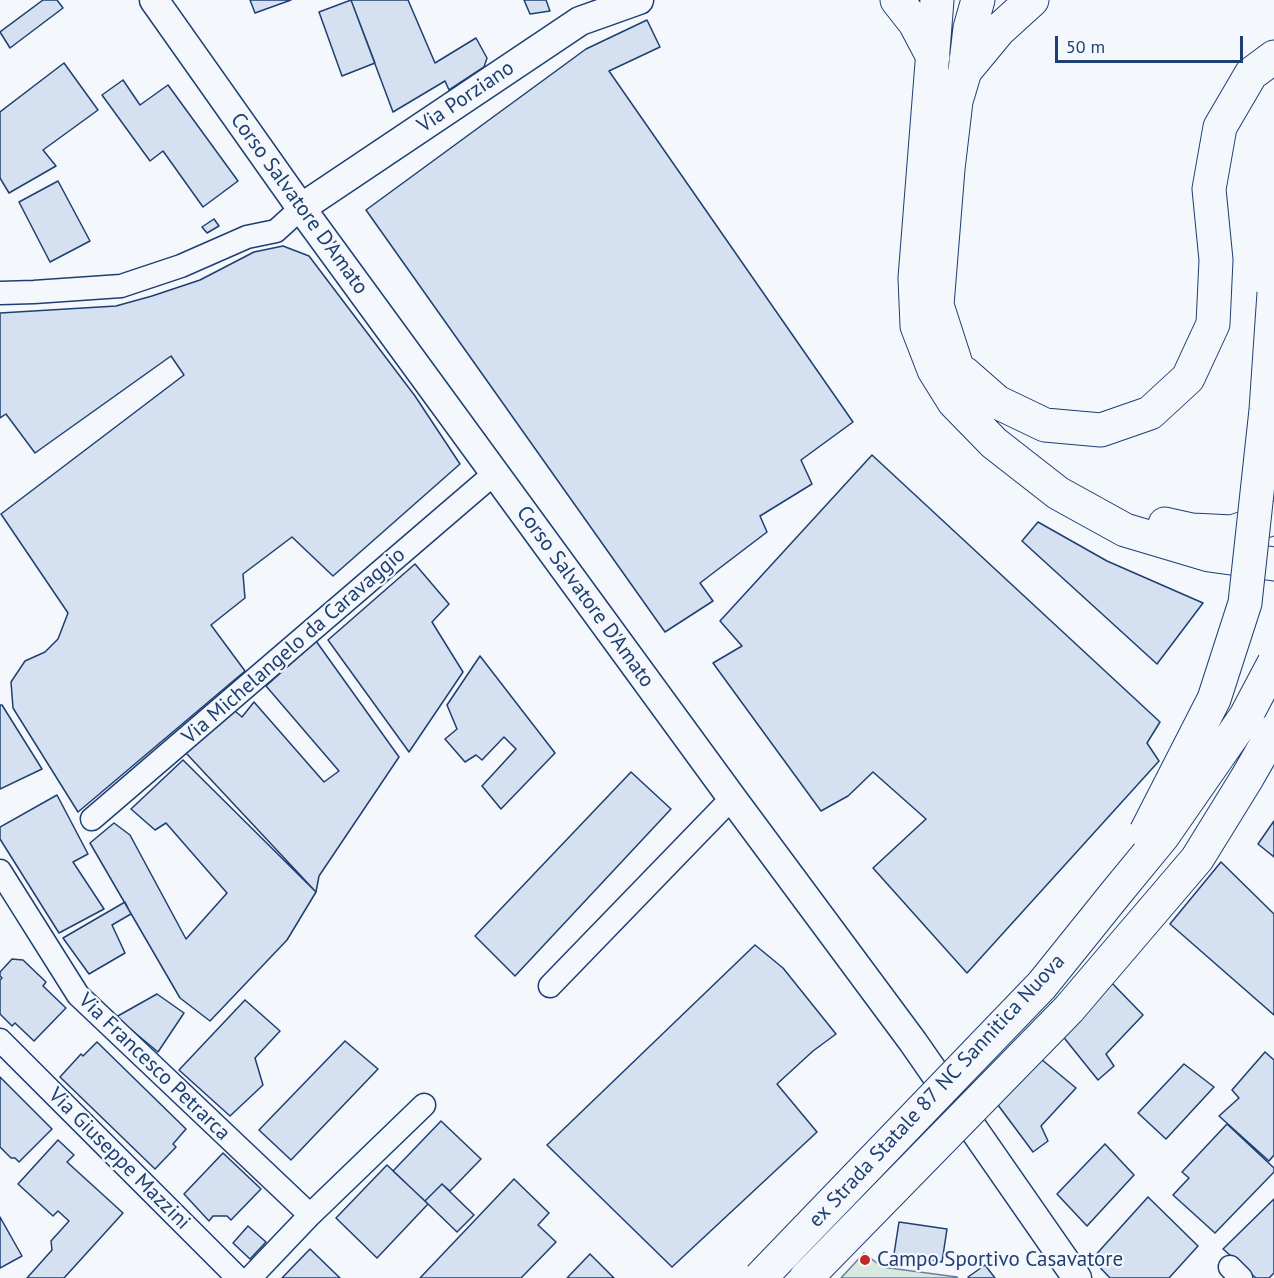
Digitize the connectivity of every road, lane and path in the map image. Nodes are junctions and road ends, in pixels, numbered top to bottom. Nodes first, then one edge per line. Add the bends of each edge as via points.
1 (154, 0) edge
2 (639, 0) edge
3 (897, 0) edge
4 (937, 0) edge
5 (978, 0) edge
6 (1032, 0) edge
7 (933, 57) junction
8 (1274, 57) edge
9 (965, 70) junction
10 (301, 208) junction
11 (0, 293) edge
12 (1274, 293) edge
13 (957, 367) junction
14 (495, 473) junction
15 (1274, 518) edge
16 (1274, 564) edge
17 (1274, 663) edge
18 (1274, 731) edge
19 (1274, 753) edge
20 (1247, 778) junction
21 (732, 798) junction
22 (92, 819) dead end
23 (0, 871) edge
24 (1116, 893) junction
25 (550, 986) dead end
26 (0, 1040) edge
27 (424, 1105) dead end
28 (310, 1215) junction
29 (238, 1278) edge
30 (249, 1278) edge
31 (760, 1278) edge
32 (806, 1278) edge
33 (1077, 1278) edge

1 - 10 street, Corso Salvatore D'Amato
2 - 10 street, Via Porziano via 580,21
3 - 7 highway
4 - 7 highway
5 - 9 highway
6 - 9 highway via 999,30
7 - 16 highway via 915,278 917,326 934,370 954,402 994,443 1058,493 1125,530 1209,555
8 - 13 highway via 1251,74 1220,127 1209,189 1216,260 1213,324 1188,378 1150,413 1101,430 1045,425 997,402
9 - 13 highway via 956,101 937,305
10 - 11 street via 267,218 248,237 121,286
10 - 14 street, Corso Salvatore D'Amato
12 - 24 highway, bridge via 1245,603 1214,699
13 - 15 highway via 976,400 1005,429 1053,468 1098,497 1150,520 1192,530 1232,532
14 - 21 street, Corso Salvatore D'Amato
14 - 22 street, Via Michelangelo da Caravaggio
17 - 24 highway, ex Strada Statale 87 NC Sannitica Nuova, bridge via 1246,716 1162,837
18 - 20 highway, ex Strada Statale 87 NC Sannitica Nuova, bridge
19 - 20 highway, bridge
20 - 32 highway, ex Strada Statale 87 NC Sannitica Nuova, bridge via 1197,859 1069,1009
21 - 25 street
21 - 33 street, Corso Salvatore D'Amato via 913,1042
23 - 28 street, Via Francesco Petrarca via 78,995
24 - 31 highway, ex Strada Statale 87 NC Sannitica Nuova, bridge via 1042,985
26 - 29 street, Via Giuseppe Mazzini
27 - 28 street
28 - 30 street

